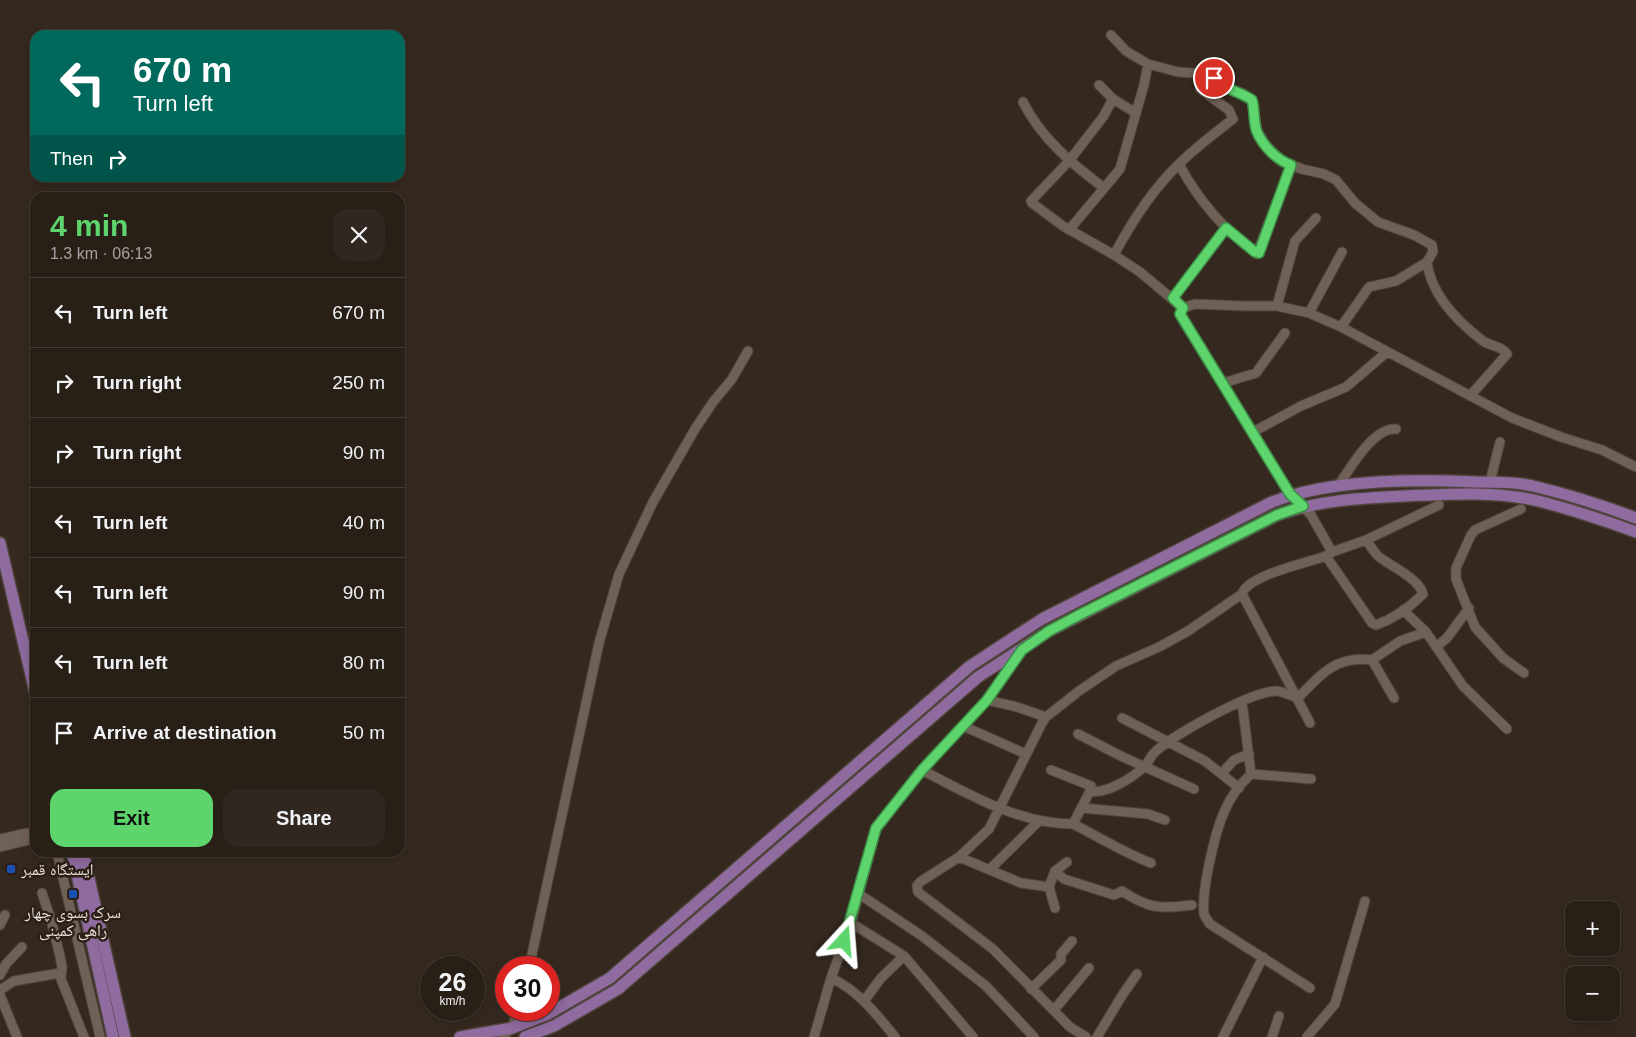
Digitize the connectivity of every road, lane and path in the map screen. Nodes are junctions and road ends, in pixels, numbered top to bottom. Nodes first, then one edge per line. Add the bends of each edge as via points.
1 (1111, 36) dead end
2 (1148, 64) junction
3 (1099, 84) dead end
4 (1200, 89) dead end
5 (1113, 99) junction
6 (1022, 102) dead end
7 (1136, 113) junction
8 (1069, 161) junction
9 (1179, 164) junction
10 (1291, 165) junction
11 (1104, 188) junction
12 (1316, 218) dead end
13 (1226, 228) junction
14 (1070, 230) junction
15 (1342, 252) dead end
16 (1114, 255) junction
17 (1427, 262) junction
18 (1173, 298) junction
19 (1277, 306) junction
20 (1182, 311) junction
21 (1309, 313) junction
22 (1341, 327) junction
23 (1285, 333) dead end
24 (748, 351) dead end
25 (1387, 352) junction
26 (1224, 383) junction
27 (1470, 396) junction
28 (1396, 429) dead end
29 (1253, 432) junction
30 (1500, 442) dead end
31 (1636, 467) edge
32 (1490, 482) junction
33 (1338, 486) junction
34 (1290, 494) junction
35 (1439, 505) dead end
36 (1303, 506) junction
37 (1521, 509) dead end
38 (1636, 518) edge
39 (1636, 532) edge
40 (1366, 540) junction
41 (0, 543) edge
42 (1329, 554) junction
43 (1242, 594) junction
44 (1468, 608) junction
45 (1403, 610) junction
46 (1426, 632) junction
47 (1436, 647) junction
48 (1022, 650) junction
49 (1372, 660) junction
50 (30, 671) edge
51 (1524, 673) dead end
52 (1298, 698) junction
53 (1394, 698) dead end
54 (987, 700) junction
55 (1242, 702) junction
56 (1046, 717) junction
57 (1122, 718) dead end
58 (1310, 723) dead end
59 (963, 726) junction
60 (1507, 729) dead end
61 (1078, 734) dead end
62 (1169, 742) junction
63 (1026, 754) junction
64 (1249, 754) junction
65 (1145, 766) junction
66 (922, 770) junction
67 (1051, 770) dead end
68 (1222, 772) junction
69 (1252, 774) junction
70 (1311, 779) dead end
71 (1239, 788) junction
72 (1194, 789) dead end
73 (1090, 791) junction
74 (1000, 807) junction
75 (1082, 808) junction
76 (1165, 820) dead end
77 (1039, 821) junction
78 (1073, 824) junction
79 (30, 834) edge
80 (16, 839) junction
81 (0, 840) edge
82 (0, 847) edge
83 (57, 857) edge
84 (73, 857) edge
85 (84, 857) edge
86 (959, 857) junction
87 (1067, 862) dead end
88 (1151, 864) dead end
89 (990, 870) junction
90 (1055, 871) junction
91 (1048, 887) junction
92 (42, 892) dead end
93 (859, 894) junction
94 (1365, 901) dead end
95 (1192, 905) dead end
96 (1055, 908) dead end
97 (4, 915) dead end
98 (851, 923) junction
99 (0, 925) edge
100 (1072, 941) dead end
101 (22, 947) dead end
102 (532, 956) edge
103 (904, 956) junction
104 (1263, 957) junction
105 (1088, 968) dead end
106 (60, 974) junction
107 (1137, 974) dead end
108 (0, 975) edge
109 (831, 978) junction
110 (1310, 988) dead end
111 (1032, 989) junction
112 (0, 990) edge
113 (0, 995) edge
114 (864, 1001) junction
115 (1054, 1010) junction
116 (1279, 1016) dead end
117 (514, 1021) edge
118 (512, 1028) junction
119 (17, 1037) edge
120 (84, 1037) edge
121 (100, 1037) edge
122 (113, 1037) edge
123 (124, 1037) edge
124 (460, 1037) edge
125 (502, 1037) edge
126 (525, 1037) edge
127 (814, 1037) edge
128 (896, 1037) edge
129 (973, 1037) edge
130 (1034, 1037) edge
131 (1086, 1037) edge
132 (1097, 1037) edge
133 (1223, 1037) edge
134 (1272, 1037) edge
135 (1307, 1037) edge

1 - 2 street via 1126,51
2 - 7 street
2 - 10 street via 1178,72 1207,74 1227,89 1252,100 1257,131 1281,161
3 - 5 street
4 - 9 street via 1229,110 1233,118
5 - 7 street
5 - 8 street
6 - 8 street via 1051,143
7 - 11 street via 1120,169
8 - 11 street
8 - 14 street via 1031,201
9 - 13 street via 1192,188
9 - 16 street via 1147,200
10 - 13 street via 1259,253
10 - 17 street via 1336,180 1355,203 1378,222 1432,245 1433,252
11 - 14 street
12 - 19 street via 1295,241
13 - 18 street
14 - 16 street
15 - 21 street
16 - 18 street
17 - 22 street via 1396,281 1369,287
17 - 27 street via 1428,273 1441,298 1458,319 1485,342 1506,354
18 - 20 street
19 - 20 street via 1196,304
19 - 21 street
20 - 26 street
21 - 22 street
22 - 25 street
23 - 26 street via 1256,373
24 - 102 street via 732,379 695,429 653,502 619,574 599,643
25 - 27 street
25 - 29 street via 1346,387 1294,409
26 - 29 street
27 - 31 street via 1512,418 1602,450
28 - 33 street via 1389,428 1376,435
29 - 34 street
30 - 32 street
32 - 33 main road via 1438,480
32 - 38 main road via 1537,487
33 - 34 main road
34 - 36 street
34 - 118 main road via 1042,619 970,666 610,978 548,1014
35 - 40 street
36 - 39 main road via 1437,494 1514,496
36 - 42 street via 1311,514
36 - 48 main road via 1277,515 1081,614
37 - 44 street via 1475,530 1471,535 1456,568 1456,579
40 - 42 street
40 - 45 street via 1377,555 1421,589 1423,594
41 - 50 main road
42 - 43 street via 1266,576 1243,590
42 - 45 street via 1372,623 1381,623
43 - 52 street
43 - 56 street via 1188,630 1116,666
44 - 47 street via 1447,638
44 - 51 street via 1476,626 1503,658
45 - 46 street
46 - 47 street
46 - 49 street via 1400,641
47 - 60 street via 1463,686
48 - 54 street
48 - 126 main road via 978,677 618,989 554,1026
49 - 52 street via 1358,658 1328,669
49 - 53 street
52 - 55 street via 1277,691
52 - 58 street
54 - 56 street
54 - 59 street
55 - 62 street
55 - 64 street
56 - 63 street
57 - 62 street
59 - 63 street
59 - 66 street
61 - 65 street
62 - 65 street via 1153,754
62 - 68 street
63 - 74 street
64 - 68 street via 1234,760
64 - 69 street
65 - 72 street
65 - 73 street via 1122,784
66 - 74 street via 978,800
66 - 93 street via 876,828
67 - 73 street via 1091,786
68 - 71 street
69 - 70 street
69 - 71 street
71 - 104 street via 1224,811 1207,881 1204,915 1210,924
73 - 75 street
74 - 77 street
74 - 86 street via 989,829
75 - 76 street via 1148,814
75 - 78 street
77 - 78 street
77 - 89 street
78 - 88 street
79 - 80 street
80 - 81 street
80 - 82 street
83 - 121 street
84 - 122 main road
85 - 123 main road
86 - 89 street
86 - 111 street via 920,882 918,892 994,950
87 - 90 street
89 - 91 street via 1021,883
90 - 91 street
90 - 95 street via 1064,879 1114,895 1122,891 1146,906
91 - 96 street
92 - 106 street via 60,956
93 - 98 street
93 - 130 street via 922,936 986,986
94 - 135 street via 1335,1004
97 - 99 street
98 - 103 street
98 - 109 street
100 - 111 street via 1061,954 1061,960
101 - 108 street
103 - 114 street via 881,978
103 - 129 street
104 - 110 street
104 - 133 street
105 - 115 street
106 - 112 street via 14,981
106 - 120 street
107 - 132 street
109 - 114 street
109 - 127 street
111 - 115 street
113 - 119 street
114 - 128 street
115 - 131 street via 1070,1027
116 - 134 street
117 - 118 street
118 - 124 main road
118 - 125 street

